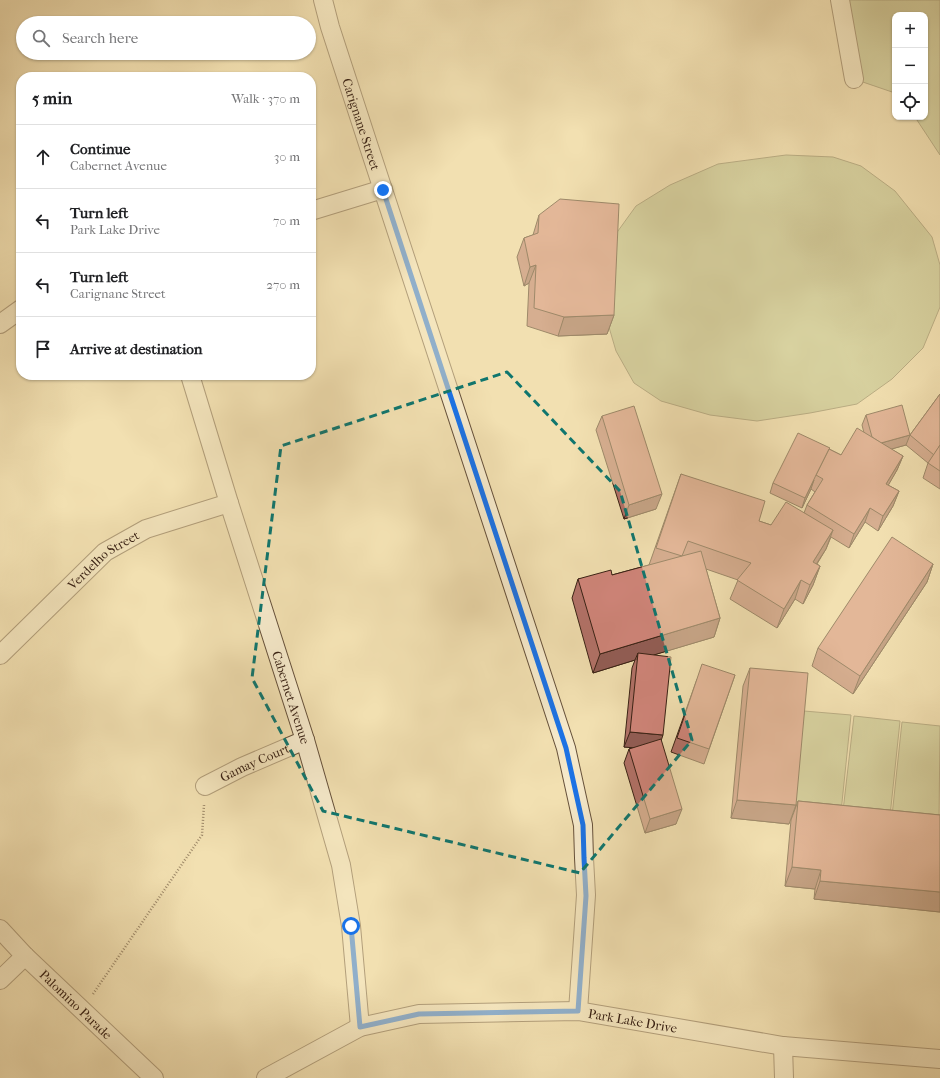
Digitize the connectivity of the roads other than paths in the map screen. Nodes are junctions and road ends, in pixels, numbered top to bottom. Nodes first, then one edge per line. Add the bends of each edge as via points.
1 (323, 0) edge
2 (840, 0) edge
3 (854, 79) dead end
4 (383, 190) junction
5 (316, 210) edge
6 (16, 313) edge
7 (0, 324) edge
8 (192, 380) edge
9 (229, 503) junction
10 (0, 655) edge
11 (305, 740) junction
12 (205, 786) road end
13 (0, 929) edge
14 (25, 956) junction
15 (0, 980) edge
16 (578, 1011) junction
17 (360, 1027) junction
18 (783, 1046) junction
19 (940, 1059) edge
20 (154, 1078) edge
21 (266, 1078) edge
22 (784, 1078) edge

1 - 4 street, Carignane Street
2 - 3 street
4 - 5 street
4 - 16 street, Carignane Street via 566,748 583,825 586,896
6 - 7 street
8 - 9 street, Cabernet Avenue
9 - 10 street, Verdelho Street via 146,529 105,552
9 - 11 street, Cabernet Avenue
11 - 12 street, Gamay Court
11 - 17 street, Cabernet Avenue via 341,865 351,926
13 - 14 street, Palomino Parade
14 - 15 street
14 - 20 street, Palomino Parade
16 - 17 street, Park Lake Drive via 419,1014
16 - 18 street, Park Lake Drive
17 - 21 street, Park Lake Drive
18 - 19 street, Park Lake Drive
18 - 22 street

